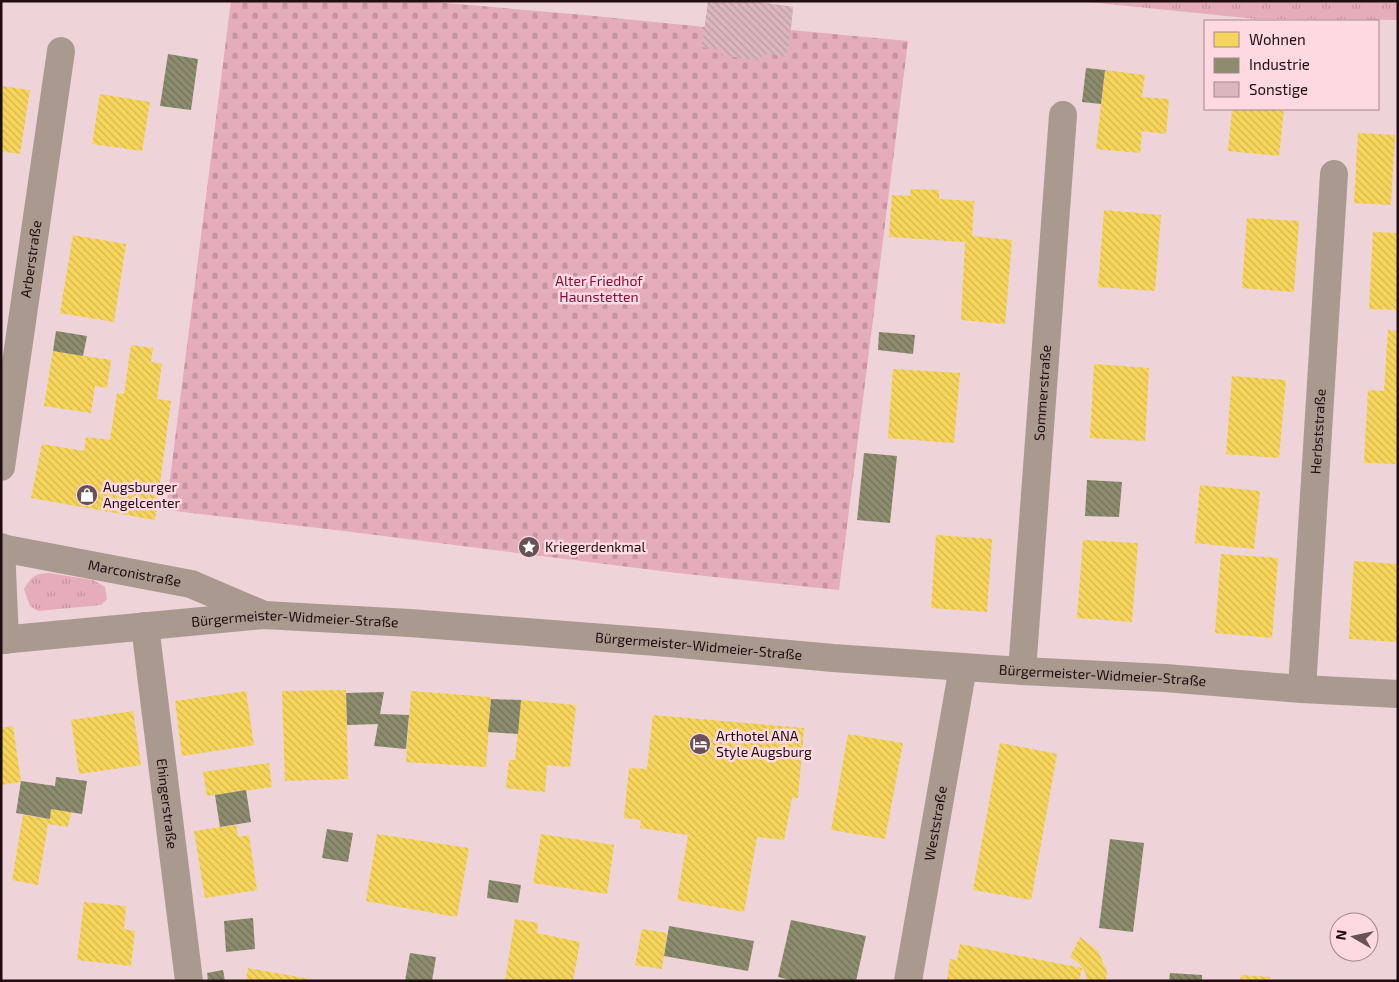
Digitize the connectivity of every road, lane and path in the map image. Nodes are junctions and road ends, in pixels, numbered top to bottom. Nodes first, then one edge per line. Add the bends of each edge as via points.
1 (62, 51) dead end
2 (1062, 115) dead end
3 (1334, 174) dead end
4 (1, 467) edge
5 (1, 548) edge
6 (264, 615) junction
7 (145, 626) junction
8 (3, 640) edge
9 (963, 667) junction
10 (1022, 671) junction
11 (1302, 689) junction
12 (1398, 694) edge
13 (189, 981) edge
14 (908, 981) edge

1 - 4 street, Arberstraße
2 - 10 street, Sommerstraße
3 - 11 street, Herbststraße
5 - 6 street, Marconistraße via 191,584
5 - 8 street, Marconistraße
6 - 7 street, Bürgermeister-Widmeier-Straße
6 - 9 street, Bürgermeister-Widmeier-Straße via 410,623
7 - 8 street, Bürgermeister-Widmeier-Straße
7 - 13 street, Ehingerstraße
9 - 10 street, Bürgermeister-Widmeier-Straße
9 - 14 street, Weststraße
10 - 11 street, Bürgermeister-Widmeier-Straße
11 - 12 street, Bürgermeister-Widmeier-Straße

